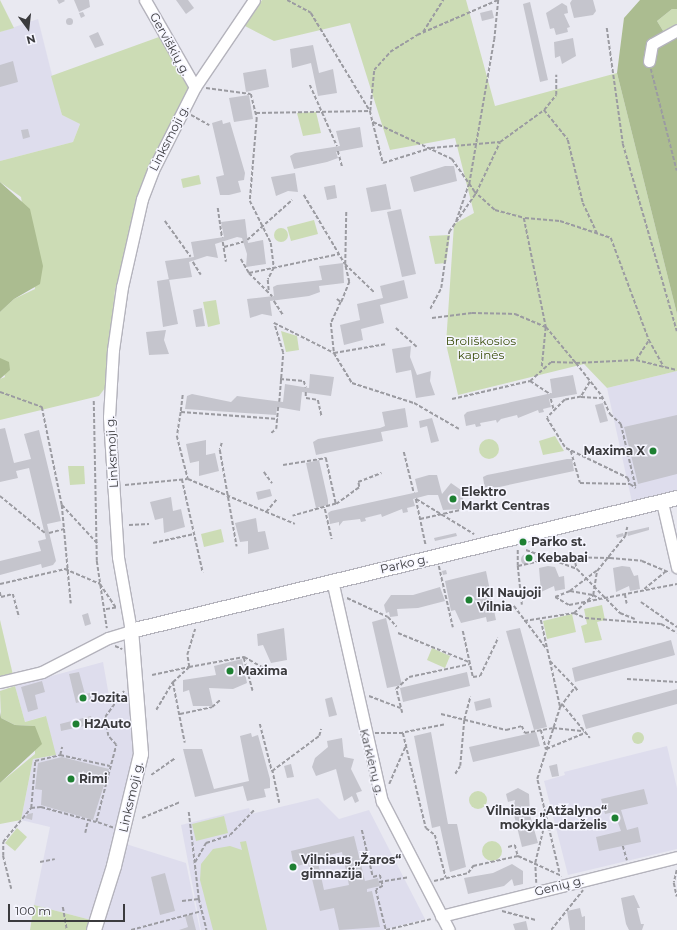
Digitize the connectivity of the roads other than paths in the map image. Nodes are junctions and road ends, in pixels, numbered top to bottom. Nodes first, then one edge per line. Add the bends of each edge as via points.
1 (145, 0) edge
2 (254, 0) edge
3 (677, 30) edge
4 (649, 61) road end
5 (195, 87) junction
6 (677, 498) edge
7 (662, 502) junction
8 (677, 568) edge
9 (332, 580) junction
10 (132, 631) junction
11 (0, 682) edge
12 (677, 857) edge
13 (436, 917) junction
14 (94, 930) edge
15 (448, 930) edge

1 - 5 street, Gerviškių g.
2 - 5 street, Linksmoji g.
3 - 4 street via 652,44
5 - 10 street, Linksmoji g. via 142,199 113,350 110,417 118,557
6 - 7 main road, Parko g.
7 - 8 street
7 - 9 main road, Parko g.
9 - 10 main road, Parko g.
9 - 13 street, Karklėnų g. via 366,734 388,817
10 - 11 street via 108,638 42,672
10 - 14 main road, Linksmoji g. via 141,754 123,832
12 - 13 street, Genių g.
13 - 15 street, Karklėnų g.

